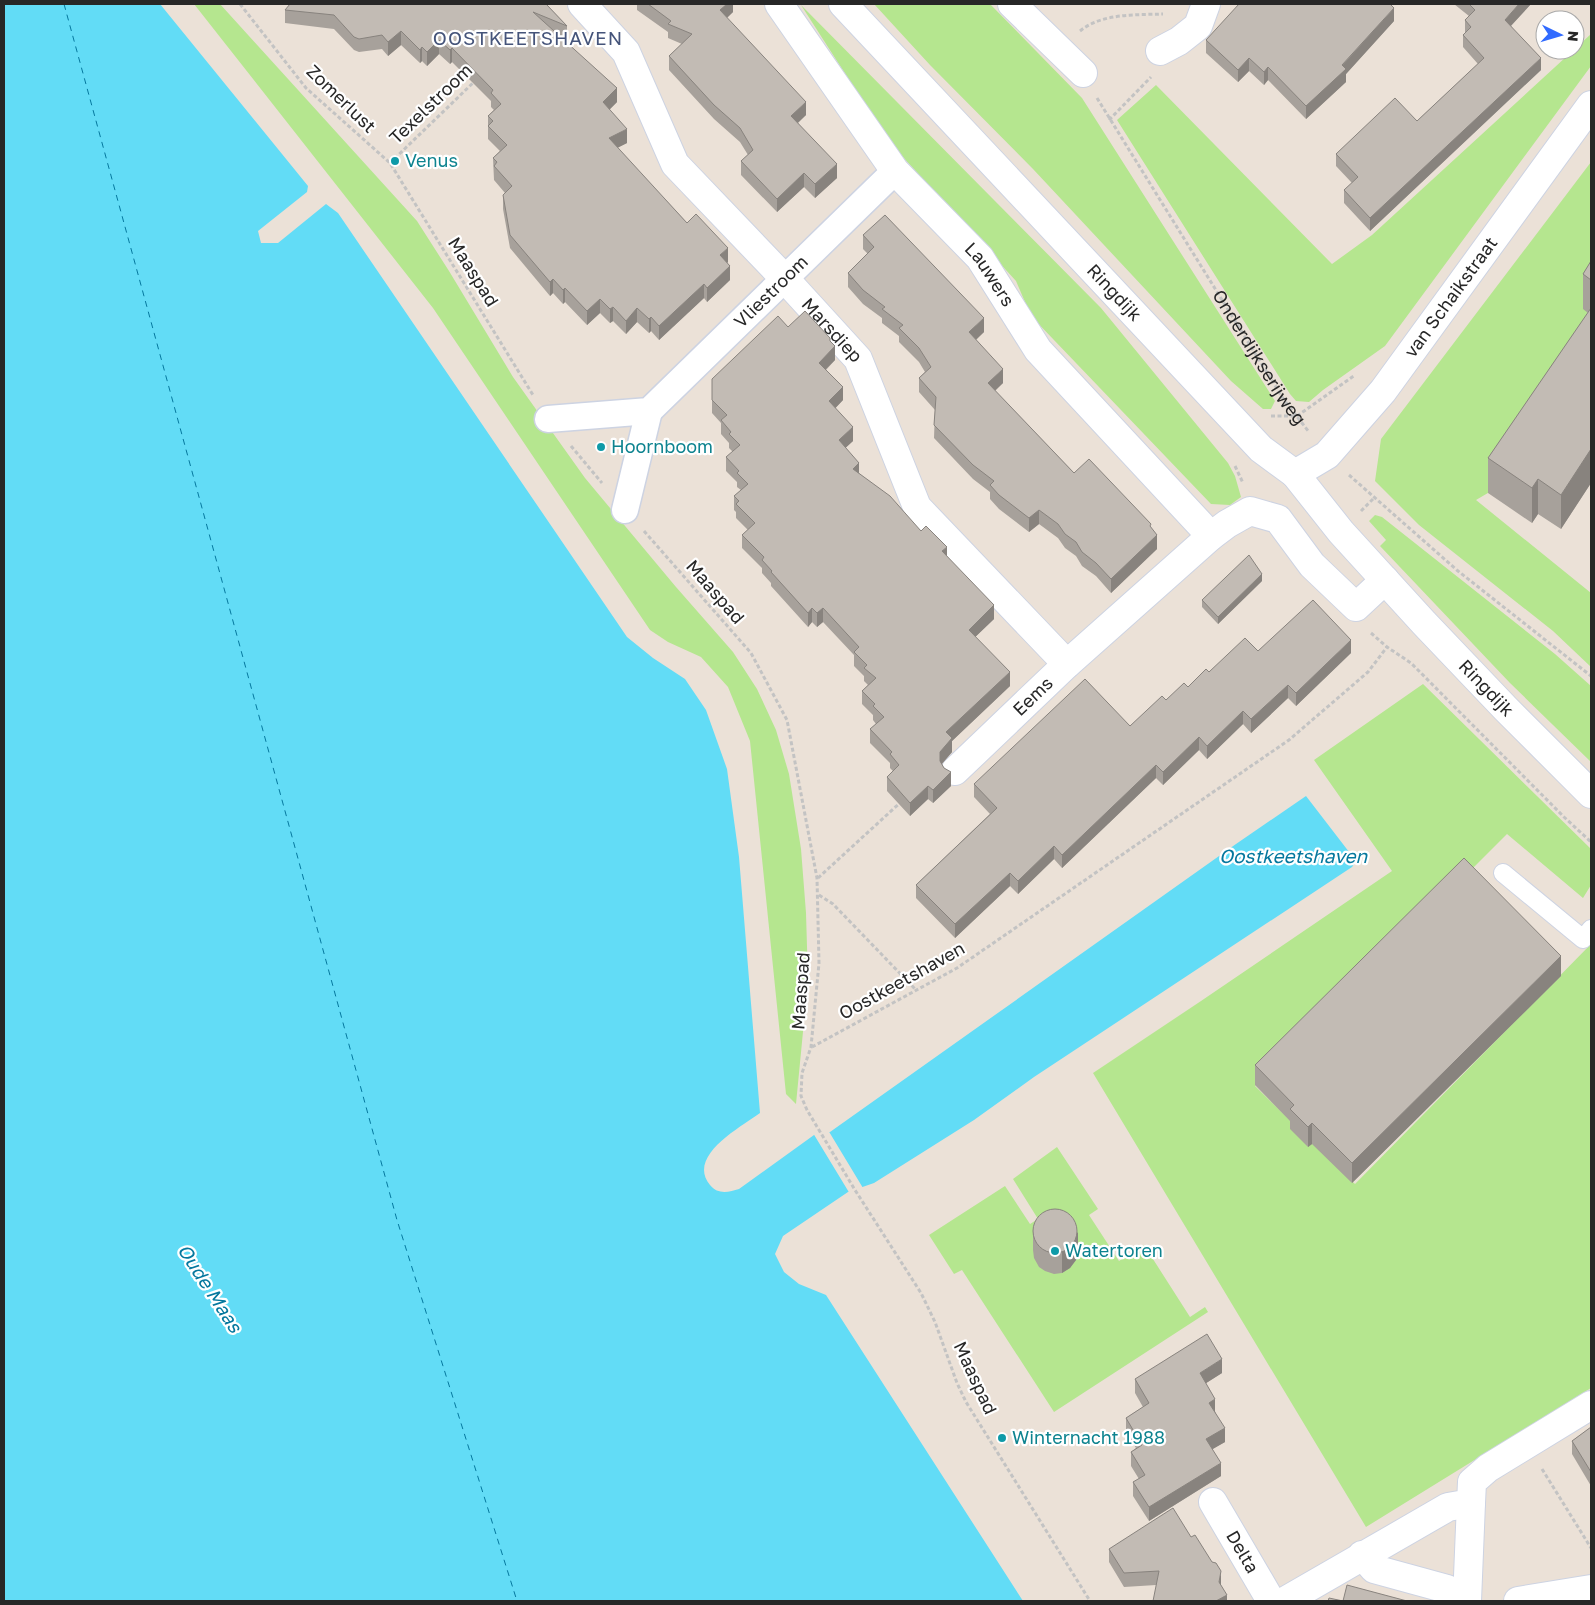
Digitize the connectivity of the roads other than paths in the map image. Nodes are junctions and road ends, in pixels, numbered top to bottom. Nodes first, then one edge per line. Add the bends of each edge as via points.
1 (582, 4) edge
2 (779, 4) edge
3 (843, 4) edge
4 (1012, 4) edge
5 (1206, 4) edge
6 (1160, 51) road end
7 (1084, 73) road end
8 (1591, 105) edge
9 (895, 171) junction
10 (785, 279) junction
11 (648, 411) junction
12 (548, 419) road end
13 (1295, 474) junction
14 (625, 510) road end
15 (1211, 536) junction
16 (1385, 580) junction
17 (1067, 664) junction
18 (955, 771) dead end
19 (1591, 794) edge
20 (1502, 873) dead end
21 (1591, 929) edge
22 (1591, 1405) edge
23 (1213, 1502) dead end
24 (1471, 1504) junction
25 (1362, 1555) junction
26 (1591, 1589) edge
27 (1457, 1595) edge
28 (1271, 1601) edge
29 (1285, 1601) edge
30 (1518, 1601) edge

1 - 10 street, Marsdiep via 626,52 675,164
2 - 9 street, Lauwers
3 - 13 street, Ringdijk via 1260,449
4 - 7 street
5 - 6 street via 1198,26
8 - 13 street, van Schaikstraat via 1383,391 1327,455
9 - 10 street, Vliestroom
9 - 15 street, Lauwers via 980,258 1038,350
10 - 11 street, Vliestroom
10 - 17 street, Marsdiep via 858,358 917,507
11 - 12 street
11 - 14 street
13 - 16 street, Ringdijk
15 - 16 street, Eems via 1250,511 1278,519 1312,565 1356,607
15 - 17 street, Eems
16 - 19 street, Ringdijk
17 - 18 street, Eems
20 - 21 lane via 1583,939
22 - 24 street via 1488,1468 1472,1482
23 - 28 street, Delta
24 - 25 street via 1448,1507
24 - 27 street
25 - 27 street via 1374,1569
25 - 29 street
26 - 30 street

